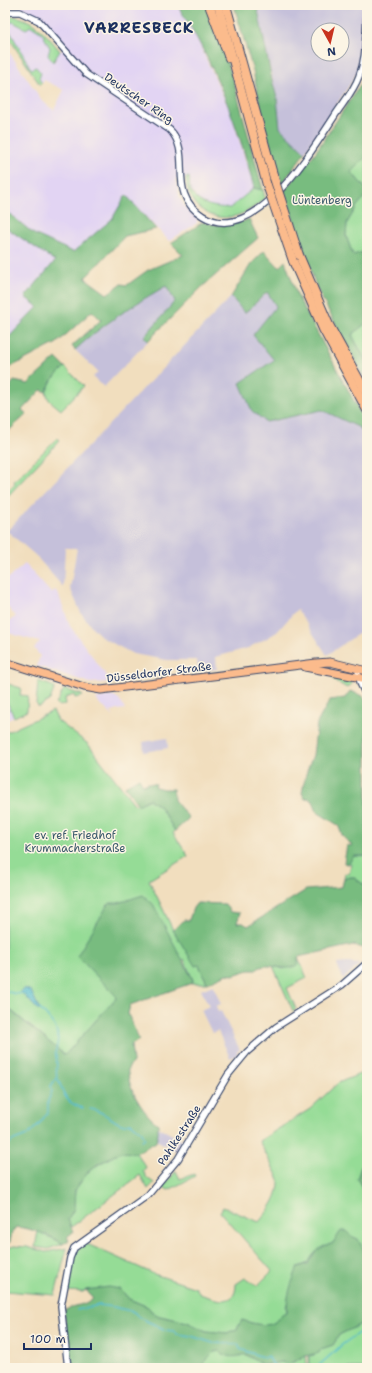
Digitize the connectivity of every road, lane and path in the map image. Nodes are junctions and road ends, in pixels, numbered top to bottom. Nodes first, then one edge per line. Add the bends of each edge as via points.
1 (209, 5) edge
2 (218, 5) edge
3 (226, 5) edge
4 (5, 12) edge
5 (367, 17) edge
6 (240, 83) junction
7 (296, 258) junction
8 (367, 394) edge
9 (367, 410) edge
10 (5, 662) edge
11 (294, 666) junction
12 (358, 668) junction
13 (367, 671) edge
14 (358, 677) junction
15 (367, 679) edge
16 (367, 697) edge
17 (367, 963) edge
18 (68, 1368) edge

1 - 6 highway
2 - 6 highway
3 - 7 highway, bridge
4 - 5 street, Deutscher Ring via 20,12 39,21 86,74 170,130 179,146 181,183 188,201 204,217 225,222 244,217 264,205 290,180 316,144 359,78 364,59
6 - 7 highway, bridge via 268,185
7 - 8 highway
7 - 9 highway via 323,329
10 - 11 main road, Düsseldorfer Straße via 100,690
11 - 12 main road, Düsseldorfer Straße via 330,662
11 - 14 main road, Düsseldorfer Straße
12 - 13 main road, Düsseldorfer Straße
12 - 14 street
14 - 15 main road, Düsseldorfer Straße
14 - 16 street
17 - 18 street, Pahlkestraße via 342,985 276,1026 247,1052 228,1076 178,1159 148,1195 74,1248 61,1306

